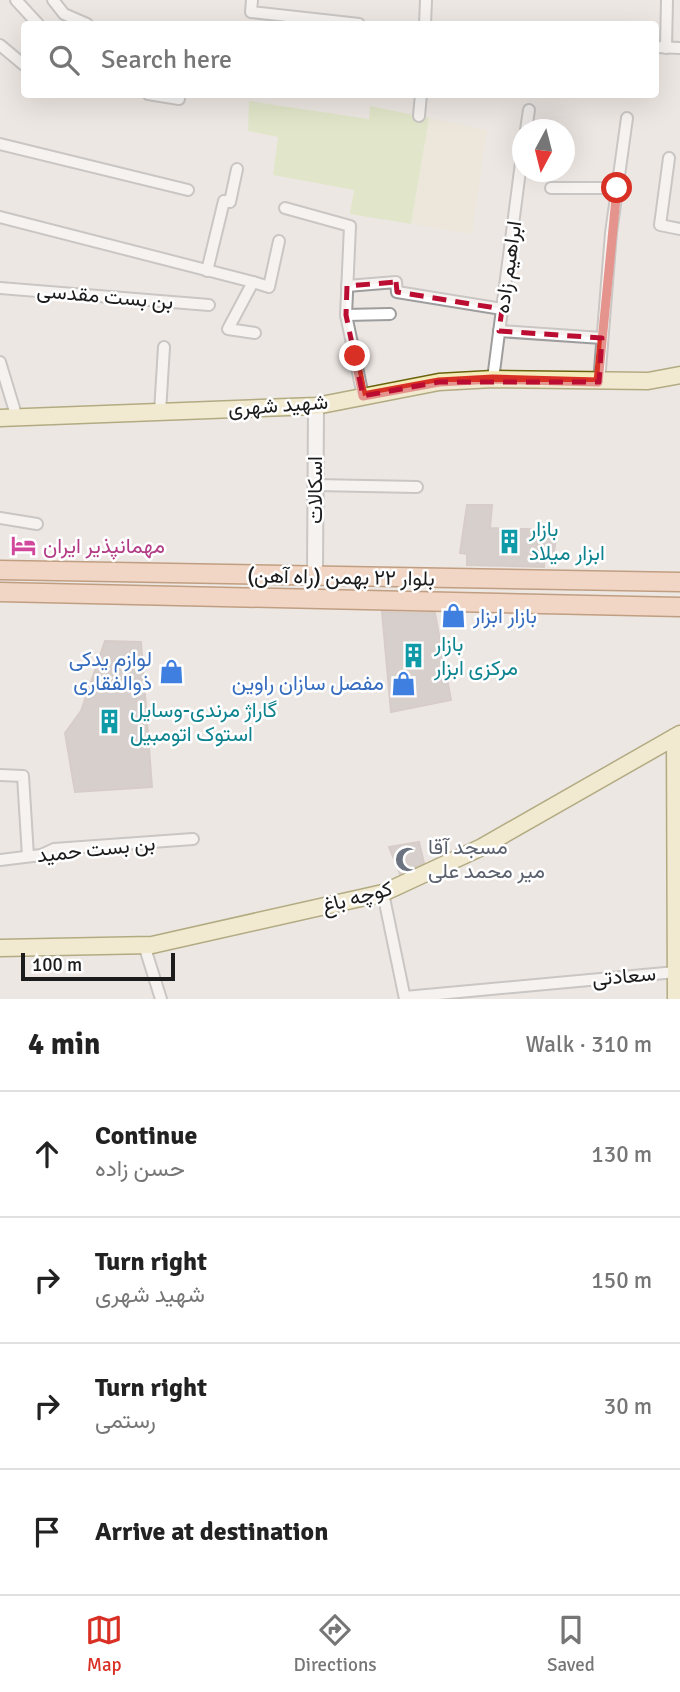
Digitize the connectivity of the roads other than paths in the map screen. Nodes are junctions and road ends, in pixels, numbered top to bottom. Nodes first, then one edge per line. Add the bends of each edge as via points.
1 (16, 0) edge
2 (53, 0) edge
3 (252, 0) edge
4 (426, 0) edge
5 (667, 0) edge
6 (276, 20) edge
7 (35, 21) edge
8 (80, 21) edge
9 (297, 21) edge
10 (425, 21) edge
11 (0, 45) edge
12 (661, 47) edge
13 (680, 48) edge
14 (21, 62) edge
15 (173, 98) edge
16 (421, 98) edge
17 (179, 99) dead end
18 (528, 110) dead end
19 (419, 116) dead end
20 (627, 118) dead end
21 (527, 119) edge
22 (0, 144) edge
23 (669, 158) dead end
24 (237, 169) dead end
25 (519, 182) edge
26 (551, 188) dead end
27 (617, 188) junction
28 (188, 190) dead end
29 (285, 208) dead end
30 (0, 217) edge
31 (680, 229) edge
32 (279, 241) dead end
33 (207, 271) junction
34 (253, 282) junction
35 (347, 286) junction
36 (0, 288) edge
37 (209, 305) dead end
38 (502, 309) junction
39 (390, 314) dead end
40 (346, 315) junction
41 (499, 331) junction
42 (256, 333) dead end
43 (602, 338) junction
44 (164, 347) dead end
45 (0, 362) edge
46 (680, 375) edge
47 (493, 379) junction
48 (598, 382) junction
49 (363, 396) junction
50 (316, 406) junction
51 (160, 412) junction
52 (0, 418) edge
53 (17, 418) junction
54 (315, 485) junction
55 (417, 487) dead end
56 (0, 518) edge
57 (37, 524) dead end
58 (0, 570) edge
59 (314, 574) junction
60 (680, 582) edge
61 (0, 592) edge
62 (680, 607) edge
63 (677, 736) edge
64 (0, 775) edge
65 (193, 839) dead end
66 (28, 856) junction
67 (0, 860) edge
68 (383, 893) junction
69 (144, 945) junction
70 (0, 948) edge
71 (676, 972) junction
72 (405, 998) edge
73 (161, 999) edge
74 (676, 999) edge

1 - 7 street
2 - 8 street via 64,14
3 - 6 street via 251,12
4 - 10 street
5 - 12 street
6 - 9 street
11 - 14 street
12 - 13 street
15 - 17 street
16 - 19 street
18 - 21 street
20 - 27 street
22 - 28 street
23 - 31 street via 660,225
24 - 33 street
25 - 38 street, ابراهیم زاده
26 - 27 street
27 - 43 street
29 - 35 street via 350,226
30 - 33 street
32 - 34 street via 269,287
33 - 34 street
34 - 42 street via 228,329
35 - 38 street via 396,282 397,292
35 - 40 street
36 - 37 street, بن بست مقدسی
38 - 41 street, ابراهیم زاده
39 - 40 street
40 - 49 street
41 - 43 street
41 - 47 street, ابراهیم زاده
43 - 48 street
44 - 51 street
45 - 53 street
46 - 48 main road, شهید شهری
47 - 48 main road, شهید شهری
47 - 49 main road, شهید شهری via 439,382
49 - 50 main road, شهید شهری
50 - 51 main road, شهید شهری
50 - 54 street, اسکالات
51 - 53 main road, شهید شهری
52 - 53 main road, شهید شهری
54 - 55 street
54 - 59 street, اسکالات
56 - 57 street
58 - 59 main road, بلوار ۲۲ بهمن (راه آهن)
59 - 60 main road, بلوار ۲۲ بهمن (راه آهن)
61 - 62 main road, بلوار ۲۲ بهمن (راه آهن)
63 - 68 main road, کوچه باغ via 482,846
63 - 71 main road
64 - 66 street via 23,776
65 - 66 street, بن بست حمید via 54,849
66 - 67 street, بن بست حمید
68 - 69 main road, کوچه باغ
68 - 72 street
69 - 70 main road, کوچه باغ
69 - 73 street
71 - 72 street, سعادتی
71 - 74 main road

